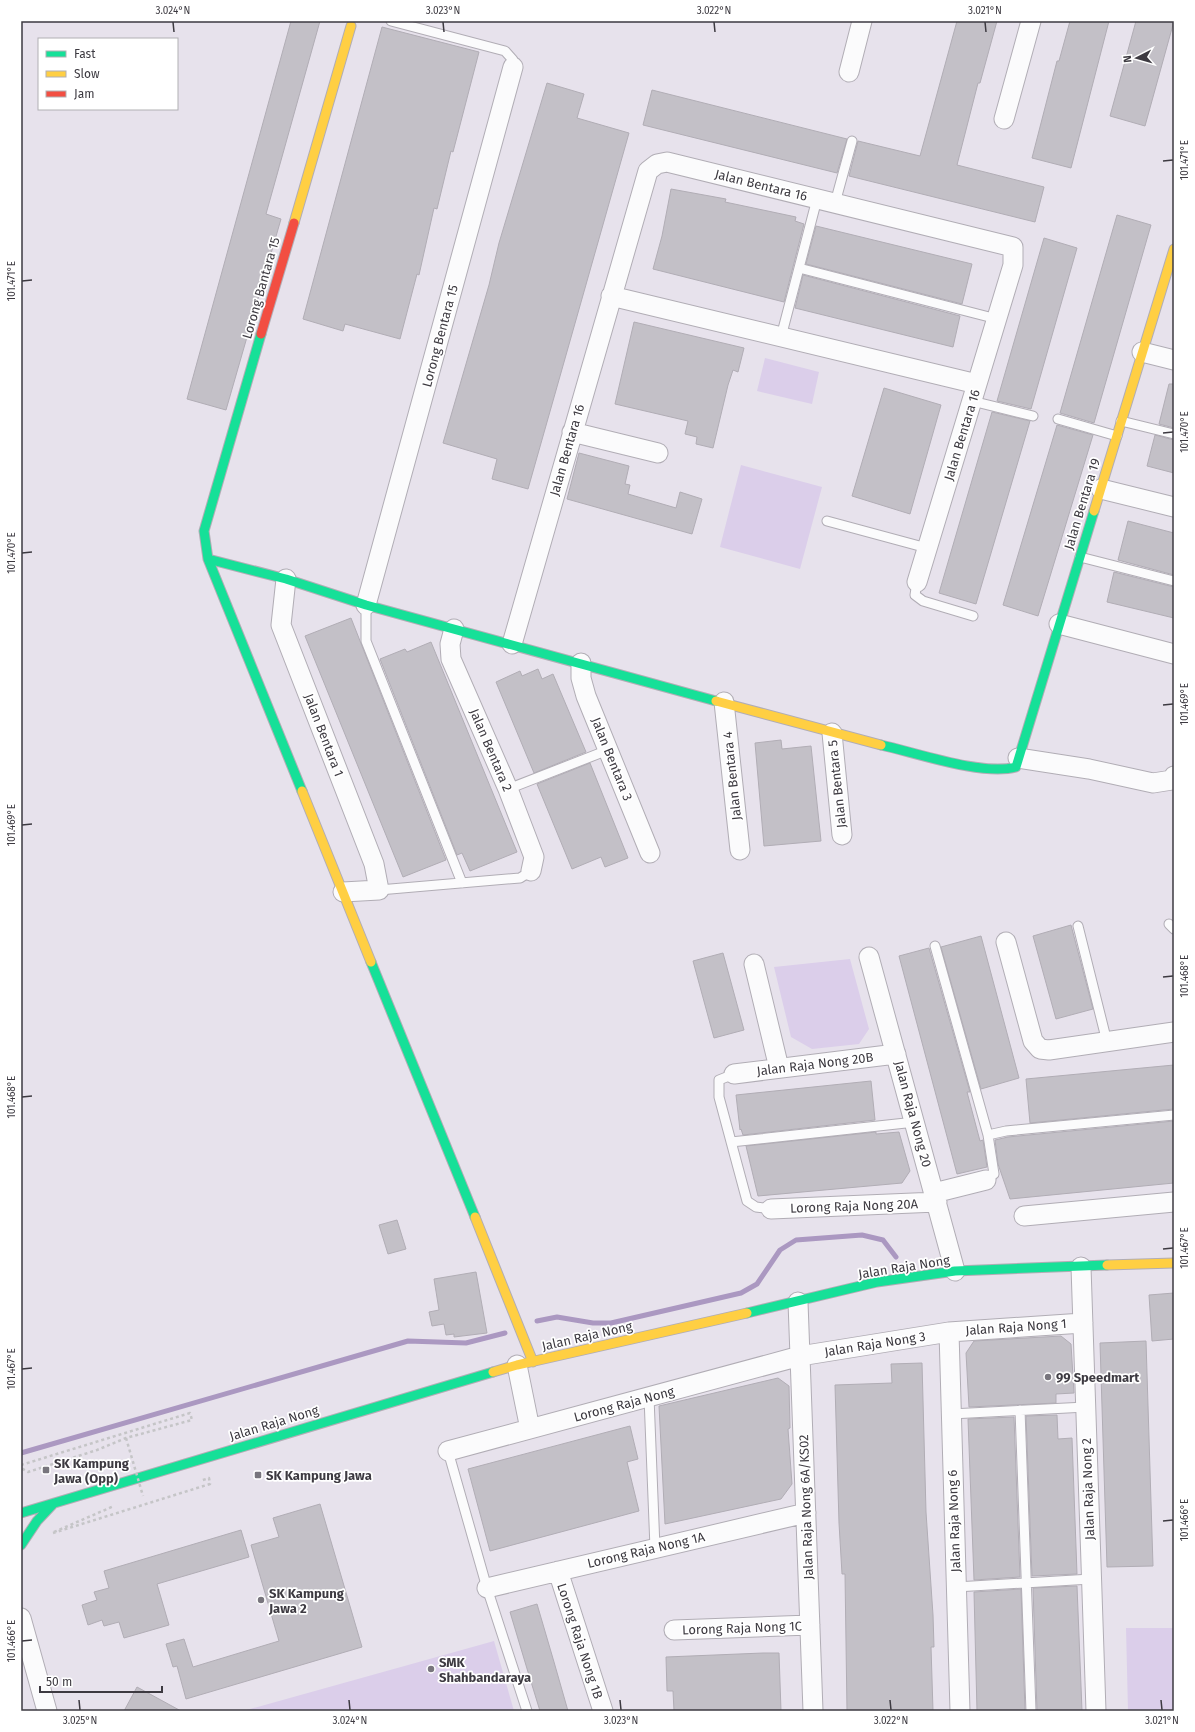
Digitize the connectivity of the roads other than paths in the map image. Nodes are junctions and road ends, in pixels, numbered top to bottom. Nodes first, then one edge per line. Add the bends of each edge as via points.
1 (391, 21) edge
2 (862, 21) edge
3 (1031, 21) edge
4 (353, 23) edge
5 (513, 67) joint
6 (849, 72) dead end
7 (1004, 119) dead end
8 (852, 141) dead end
9 (826, 201) junction
10 (1174, 249) edge
11 (799, 268) junction
12 (611, 296) junction
13 (997, 319) junction
14 (781, 337) junction
15 (1142, 352) junction
16 (1174, 360) edge
17 (975, 392) junction
18 (1033, 416) dead end
19 (1058, 419) dead end
20 (1122, 421) junction
21 (572, 432) junction
22 (1174, 434) edge
23 (1117, 436) junction
24 (658, 454) dead end
25 (1101, 489) junction
26 (1174, 507) edge
27 (827, 521) dead end
28 (927, 548) junction
29 (1080, 557) junction
30 (208, 559) junction
31 (286, 579) junction
32 (1174, 581) edge
33 (917, 582) joint
34 (366, 605) junction
35 (973, 616) dead end
36 (1059, 624) junction
37 (454, 629) junction
38 (512, 644) junction
39 (1174, 654) edge
40 (581, 663) junction
41 (724, 702) junction
42 (832, 733) junction
43 (608, 750) junction
44 (1017, 763) junction
45 (1174, 776) edge
46 (508, 789) junction
47 (842, 835) dead end
48 (740, 850) dead end
49 (650, 853) dead end
50 (531, 871) joint
51 (462, 883) junction
52 (379, 890) junction
53 (343, 892) junction
54 (1078, 926) dead end
55 (1006, 942) dead end
56 (935, 946) dead end
57 (869, 957) dead end
58 (754, 964) dead end
59 (1174, 1032) edge
60 (1108, 1042) junction
61 (896, 1054) junction
62 (778, 1068) junction
63 (734, 1074) joint
64 (1174, 1114) edge
65 (915, 1122) junction
66 (988, 1135) junction
67 (731, 1142) junction
68 (986, 1180) joint
69 (936, 1197) junction
70 (1174, 1202) edge
71 (771, 1209) joint
72 (1024, 1216) dead end
73 (1174, 1263) edge
74 (1081, 1267) junction
75 (955, 1271) junction
76 (798, 1302) junction
77 (1083, 1322) junction
78 (949, 1332) junction
79 (800, 1356) junction
80 (525, 1364) junction
81 (649, 1397) junction
82 (1086, 1407) junction
83 (1020, 1410) junction
84 (952, 1414) junction
85 (530, 1429) junction
86 (448, 1451) joint
87 (55, 1502) junction
88 (806, 1513) junction
89 (21, 1514) edge
90 (21, 1545) edge
91 (655, 1548) junction
92 (558, 1571) junction
93 (1091, 1579) junction
94 (1027, 1583) junction
95 (487, 1588) junction
96 (956, 1588) junction
97 (21, 1618) edge
98 (810, 1625) junction
99 (674, 1630) dead end
100 (47, 1711) edge
101 (527, 1711) edge
102 (603, 1711) edge
103 (813, 1711) edge
104 (960, 1711) edge
105 (1031, 1711) edge
106 (1096, 1711) edge

1 - 5 lane via 505,51 513,60
2 - 6 street
3 - 7 street
4 - 30 street, Lorong Bantara 15 via 204,531
5 - 34 street, Lorong Bentara 15
8 - 9 lane
9 - 11 lane
9 - 12 street, Jalan Bentara 16 via 667,162 657,164 648,171
9 - 13 street, Jalan Bentara 16 via 1013,248 1013,265
10 - 15 street, Jalan Bentara 19
11 - 13 lane
11 - 14 lane
12 - 14 street
12 - 21 street, Jalan Bentara 16
13 - 17 street, Jalan Bentara 16
14 - 17 street
15 - 16 street
15 - 20 street, Jalan Bentara 19
17 - 18 lane
17 - 28 street, Jalan Bentara 16
19 - 23 lane
20 - 22 lane
20 - 23 street, Jalan Bentara 19
21 - 24 street
21 - 38 street, Jalan Bentara 16
23 - 25 street, Jalan Bentara 19
25 - 26 street
25 - 29 street, Jalan Bentara 19
27 - 28 lane
28 - 33 street, Jalan Bentara 16
29 - 32 lane
29 - 36 street, Jalan Bentara 19
30 - 31 street
30 - 53 street, Lorong Bantara 15
31 - 34 street
31 - 52 street, Jalan Bentara 1 via 281,625 374,864
33 - 35 lane via 915,595 923,601
34 - 37 street
34 - 51 lane via 366,641
36 - 39 street
36 - 44 street, Jalan Bentara 19
37 - 38 street
37 - 46 street, Jalan Bentara 2 via 450,644 451,659
38 - 40 street
40 - 41 street
40 - 43 street, Jalan Bentara 3 via 581,678 586,696
41 - 42 street
41 - 48 street, Jalan Bentara 4
42 - 44 street via 983,769 1008,769
42 - 47 street, Jalan Bentara 5
43 - 46 lane
43 - 49 street, Jalan Bentara 3
44 - 45 street via 1089,769 1153,783 1172,780
46 - 50 street, Jalan Bentara 2 via 534,857
50 - 51 lane via 520,878
51 - 52 lane
52 - 53 street
53 - 80 street, Lorong Bantara 15
54 - 60 lane
55 - 60 street via 1033,1041 1040,1049
56 - 66 lane
57 - 61 street, Jalan Raja Nong 20
58 - 62 street
59 - 60 street
61 - 62 street, Jalan Raja Nong 20B
61 - 65 street, Jalan Raja Nong 20
62 - 63 street, Jalan Raja Nong 20B
63 - 67 lane via 719,1080 719,1097
64 - 66 lane
65 - 67 lane
65 - 69 street, Jalan Raja Nong 20
66 - 68 lane via 994,1174
67 - 71 lane via 746,1201 756,1207
68 - 69 street, Lorong Raja Nong 20A
69 - 71 street, Lorong Raja Nong 20A
69 - 75 street, Jalan Raja Nong 20
70 - 72 street
73 - 74 street, Jalan Raja Nong
74 - 75 street, Jalan Raja Nong
74 - 77 street, Jalan Raja Nong 2
75 - 76 street, Jalan Raja Nong via 877,1282
76 - 79 street, Jalan Raja Nong 6A/KS02
76 - 80 street, Jalan Raja Nong
77 - 78 street, Jalan Raja Nong 1
77 - 82 street, Jalan Raja Nong 2
78 - 79 street, Jalan Raja Nong 3
78 - 84 street, Jalan Raja Nong 6
79 - 81 street, Lorong Raja Nong
79 - 88 street, Jalan Raja Nong 6A/KS02
80 - 85 street
80 - 87 street, Jalan Raja Nong
81 - 85 street, Lorong Raja Nong
81 - 91 lane
82 - 83 lane
82 - 93 street, Jalan Raja Nong 2
83 - 84 lane
83 - 94 lane
84 - 96 street, Jalan Raja Nong 6
85 - 86 street, Lorong Raja Nong
86 - 95 lane
87 - 89 street, Jalan Raja Nong
87 - 90 street via 37,1521
88 - 91 street, Lorong Raja Nong 1A
88 - 98 street, Jalan Raja Nong 6A/KS02
91 - 92 street, Lorong Raja Nong 1A
92 - 95 street, Lorong Raja Nong 1A
92 - 102 street, Lorong Raja Nong 1B
93 - 94 lane
93 - 106 street, Jalan Raja Nong 2
94 - 96 lane
94 - 105 lane
95 - 101 lane
96 - 104 street, Jalan Raja Nong 6
97 - 100 street
98 - 99 street, Lorong Raja Nong 1C
98 - 103 street, Jalan Raja Nong 6A/KS02

